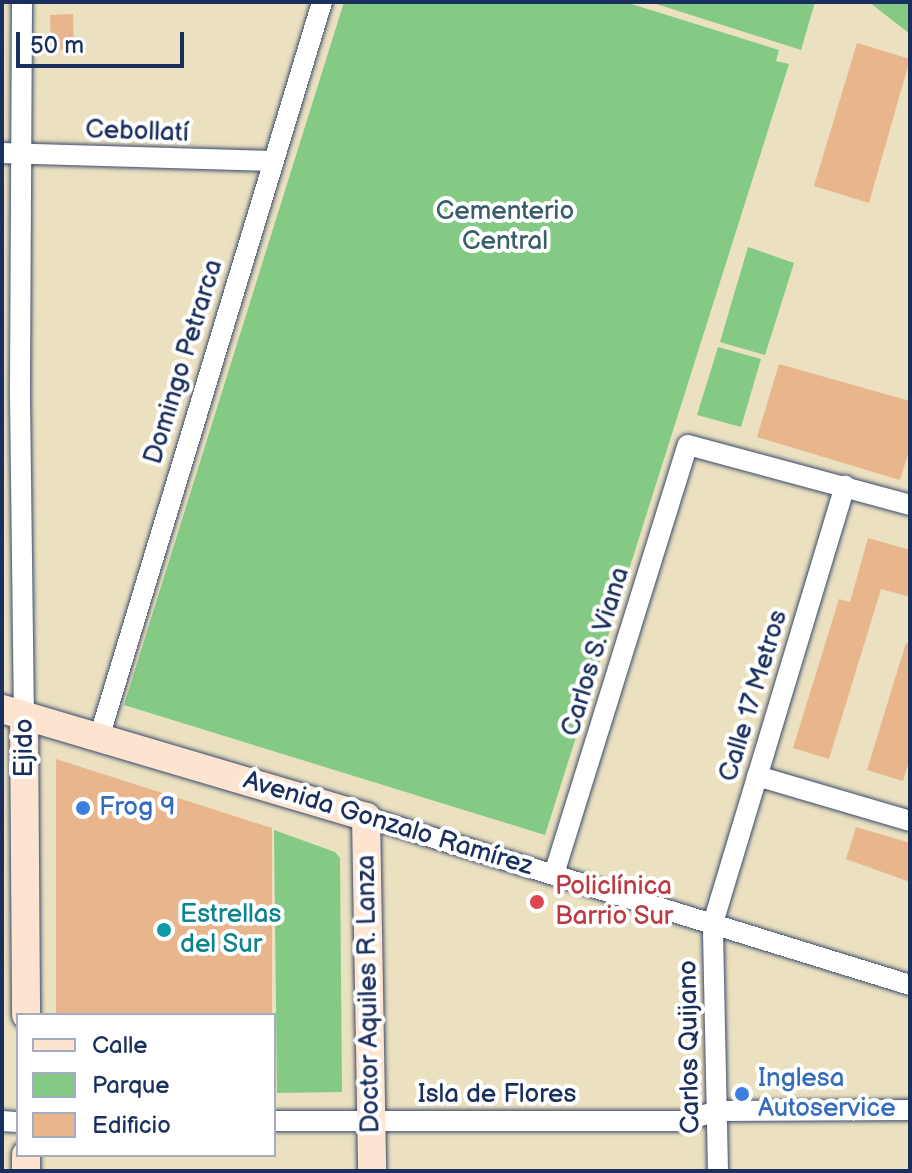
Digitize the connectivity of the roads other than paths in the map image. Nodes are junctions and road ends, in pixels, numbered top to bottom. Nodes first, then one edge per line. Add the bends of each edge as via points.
1 (22, 2) edge
2 (322, 2) edge
3 (11, 154) edge
4 (271, 161) junction
5 (11, 395) edge
6 (845, 485) junction
7 (910, 505) edge
8 (13, 712) edge
9 (99, 738) junction
10 (757, 776) junction
11 (366, 817) junction
12 (910, 821) edge
13 (554, 874) junction
14 (713, 923) junction
15 (910, 985) edge
16 (26, 1013) edge
17 (910, 1110) edge
18 (718, 1111) junction
19 (372, 1120) junction
20 (276, 1121) edge
21 (372, 1171) edge
22 (718, 1171) edge

1 - 3 street, Ejido
2 - 4 street, Domingo Petrarca
3 - 4 street, Cebollatí
3 - 5 street, Ejido
4 - 9 street, Domingo Petrarca
5 - 8 street, Ejido
6 - 7 street
6 - 10 street, Calle 17 Metros
6 - 13 street, Carlos S. Viana via 688,445
8 - 9 street, Avenida Gonzalo Ramírez
8 - 16 street, Ejido
9 - 11 street, Avenida Gonzalo Ramírez
10 - 12 street
10 - 14 street, Calle 17 Metros
11 - 13 street, Avenida Gonzalo Ramírez
11 - 19 street, Doctor Aquiles R. Lanza
13 - 14 street, Avenida Gonzalo Ramírez
14 - 15 street, Avenida Gonzalo Ramírez
14 - 18 street, Carlos Quijano
17 - 18 street, Isla de Flores
18 - 19 street, Isla de Flores via 683,1121
18 - 22 street, Carlos Quijano
19 - 20 street, Isla de Flores
19 - 21 street, Doctor Aquiles R. Lanza

